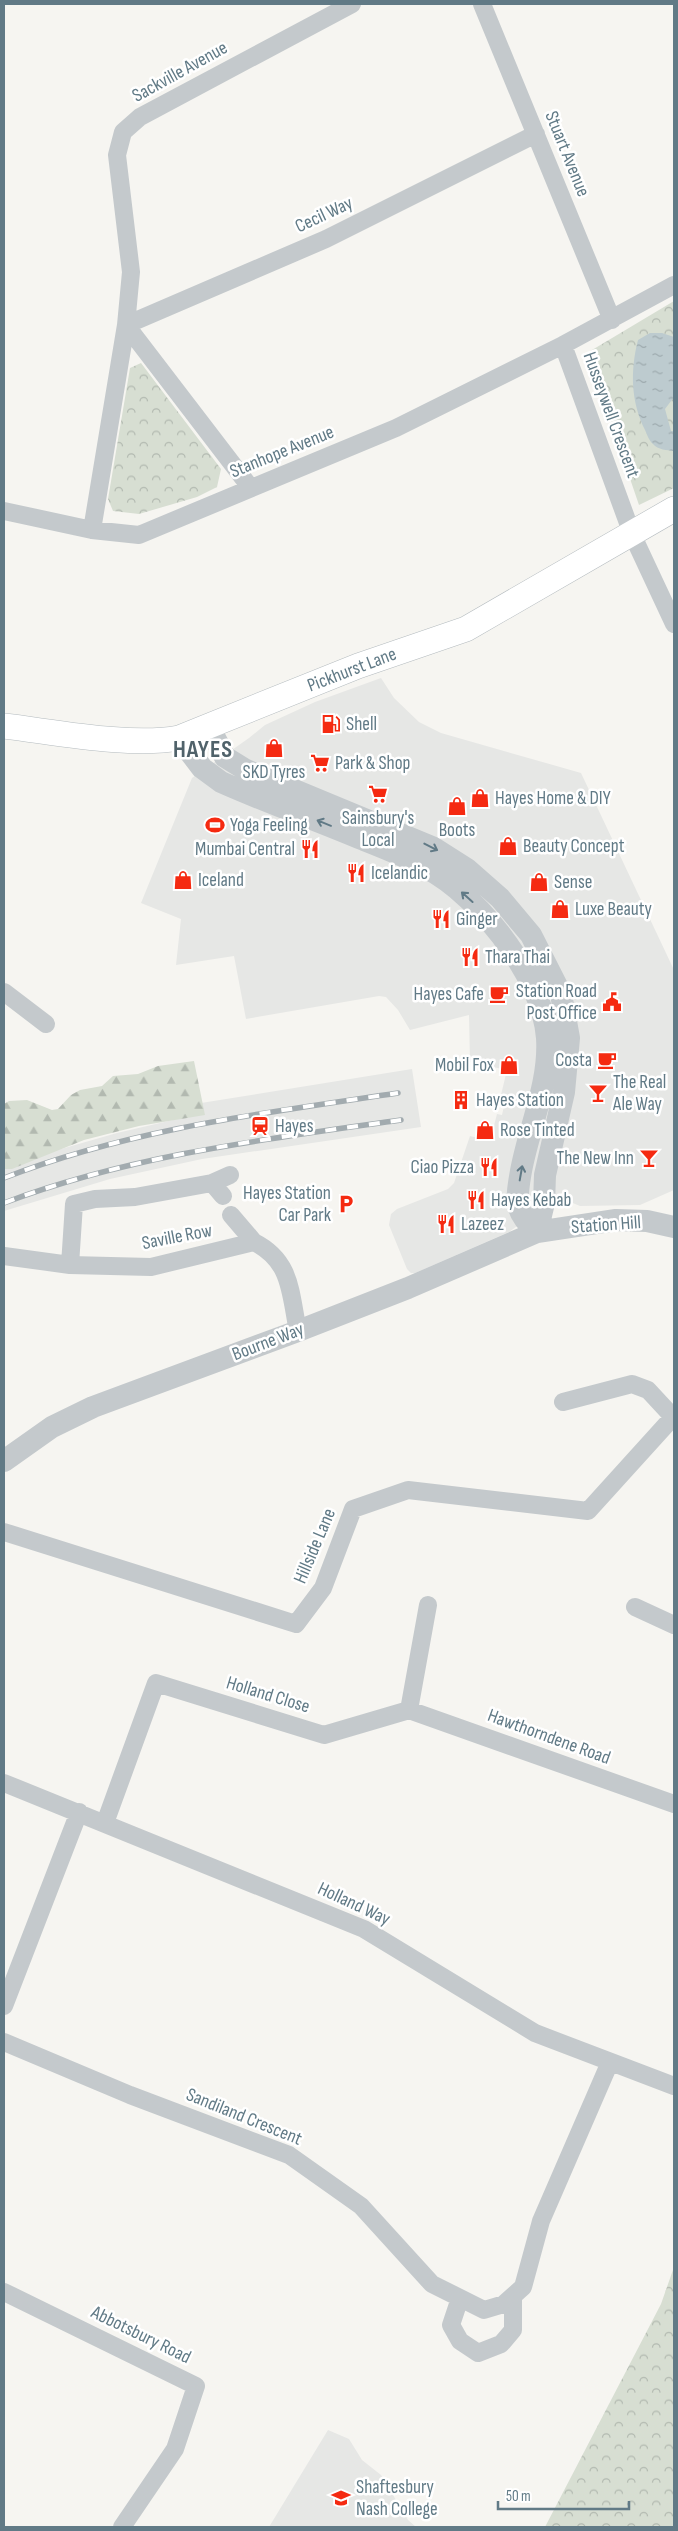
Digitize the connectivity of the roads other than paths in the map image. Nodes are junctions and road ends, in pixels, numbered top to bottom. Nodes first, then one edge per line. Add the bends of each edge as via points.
1 (352, 4) edge
2 (482, 4) edge
3 (536, 134) junction
4 (674, 285) edge
5 (612, 320) junction
6 (126, 324) junction
7 (563, 346) junction
8 (250, 488) junction
9 (674, 510) edge
10 (4, 511) edge
11 (92, 530) junction
12 (632, 534) junction
13 (674, 624) edge
14 (4, 726) edge
15 (209, 728) junction
16 (179, 738) junction
17 (4, 992) edge
18 (46, 1024) dead end
19 (230, 1175) dead end
20 (231, 1215) dead end
21 (674, 1227) edge
22 (537, 1232) junction
23 (254, 1242) junction
24 (4, 1256) edge
25 (70, 1265) junction
26 (298, 1331) junction
27 (563, 1402) dead end
28 (673, 1417) edge
29 (4, 1461) edge
30 (4, 1532) edge
31 (428, 1606) dead end
32 (635, 1607) dead end
33 (674, 1625) edge
34 (410, 1710) junction
35 (4, 1783) edge
36 (674, 1804) edge
37 (79, 1812) junction
38 (105, 1823) junction
39 (4, 2006) edge
40 (4, 2042) edge
41 (610, 2062) junction
42 (674, 2086) edge
43 (4, 2292) edge
44 (460, 2298) junction
45 (513, 2298) junction
46 (122, 2527) edge

1 - 6 street, Sackville Avenue via 140,117 123,132 117,155 131,272
2 - 3 street, Stuart Avenue
3 - 5 street, Stuart Avenue
3 - 6 street, Cecil Way via 326,239
4 - 5 street, Husseywell Crescent
5 - 7 street, Husseywell Crescent
6 - 8 street
6 - 11 street, Sackville Avenue
7 - 8 street, Stanhope Avenue via 396,428
7 - 12 street, Husseywell Crescent
8 - 11 street, Stanhope Avenue via 140,535
9 - 12 main road, Pickhurst Lane
10 - 11 street, Stanhope Avenue
12 - 13 street, Husseywell Crescent
12 - 15 main road, Pickhurst Lane via 466,629 338,674
14 - 16 main road, Pickhurst Lane via 132,740
15 - 16 main road, Pickhurst Lane
15 -> 22 street via 226,757 246,770 422,842 452,858 500,898 531,935 561,994 569,1038 564,1092 545,1175 544,1203
22 -> 16 street via 523,1217 518,1196 524,1154 545,1072 546,1027 526,975 497,930 471,900 431,870 391,850 221,782 202,768
17 - 18 street
19 - 25 street via 218,1190 95,1199 74,1204
20 - 23 street
21 - 22 street, Station Hill via 647,1221 616,1220
22 - 26 street, Bourne Way
23 - 25 street, Saville Row via 151,1267
23 - 26 street via 268,1249 280,1262 286,1275
24 - 25 street, Saville Row
26 - 29 street, Bourne Way via 71,1417 30,1440
27 - 28 street via 632,1384 648,1390
28 - 30 street, Hillside Lane via 588,1511 408,1490 353,1509 323,1588 296,1624
31 - 34 street
32 - 33 street
34 - 36 street, Hawthorndene Road
34 - 38 street, Holland Close via 324,1735 156,1683
35 - 37 street, Holland Way
37 - 38 street, Holland Way
37 - 39 street
38 - 41 street, Holland Way via 364,1929 535,2033
40 - 44 street, Sandiland Crescent via 289,2155 361,2206 432,2284
41 - 42 street, Holland Way
41 - 45 street via 541,2221 523,2287
43 - 46 street, Abbotsbury Road via 196,2386 175,2449
44 - 45 street, Sandiland Crescent via 484,2310
44 - 45 street via 451,2325 460,2341 478,2353 501,2344 513,2330

